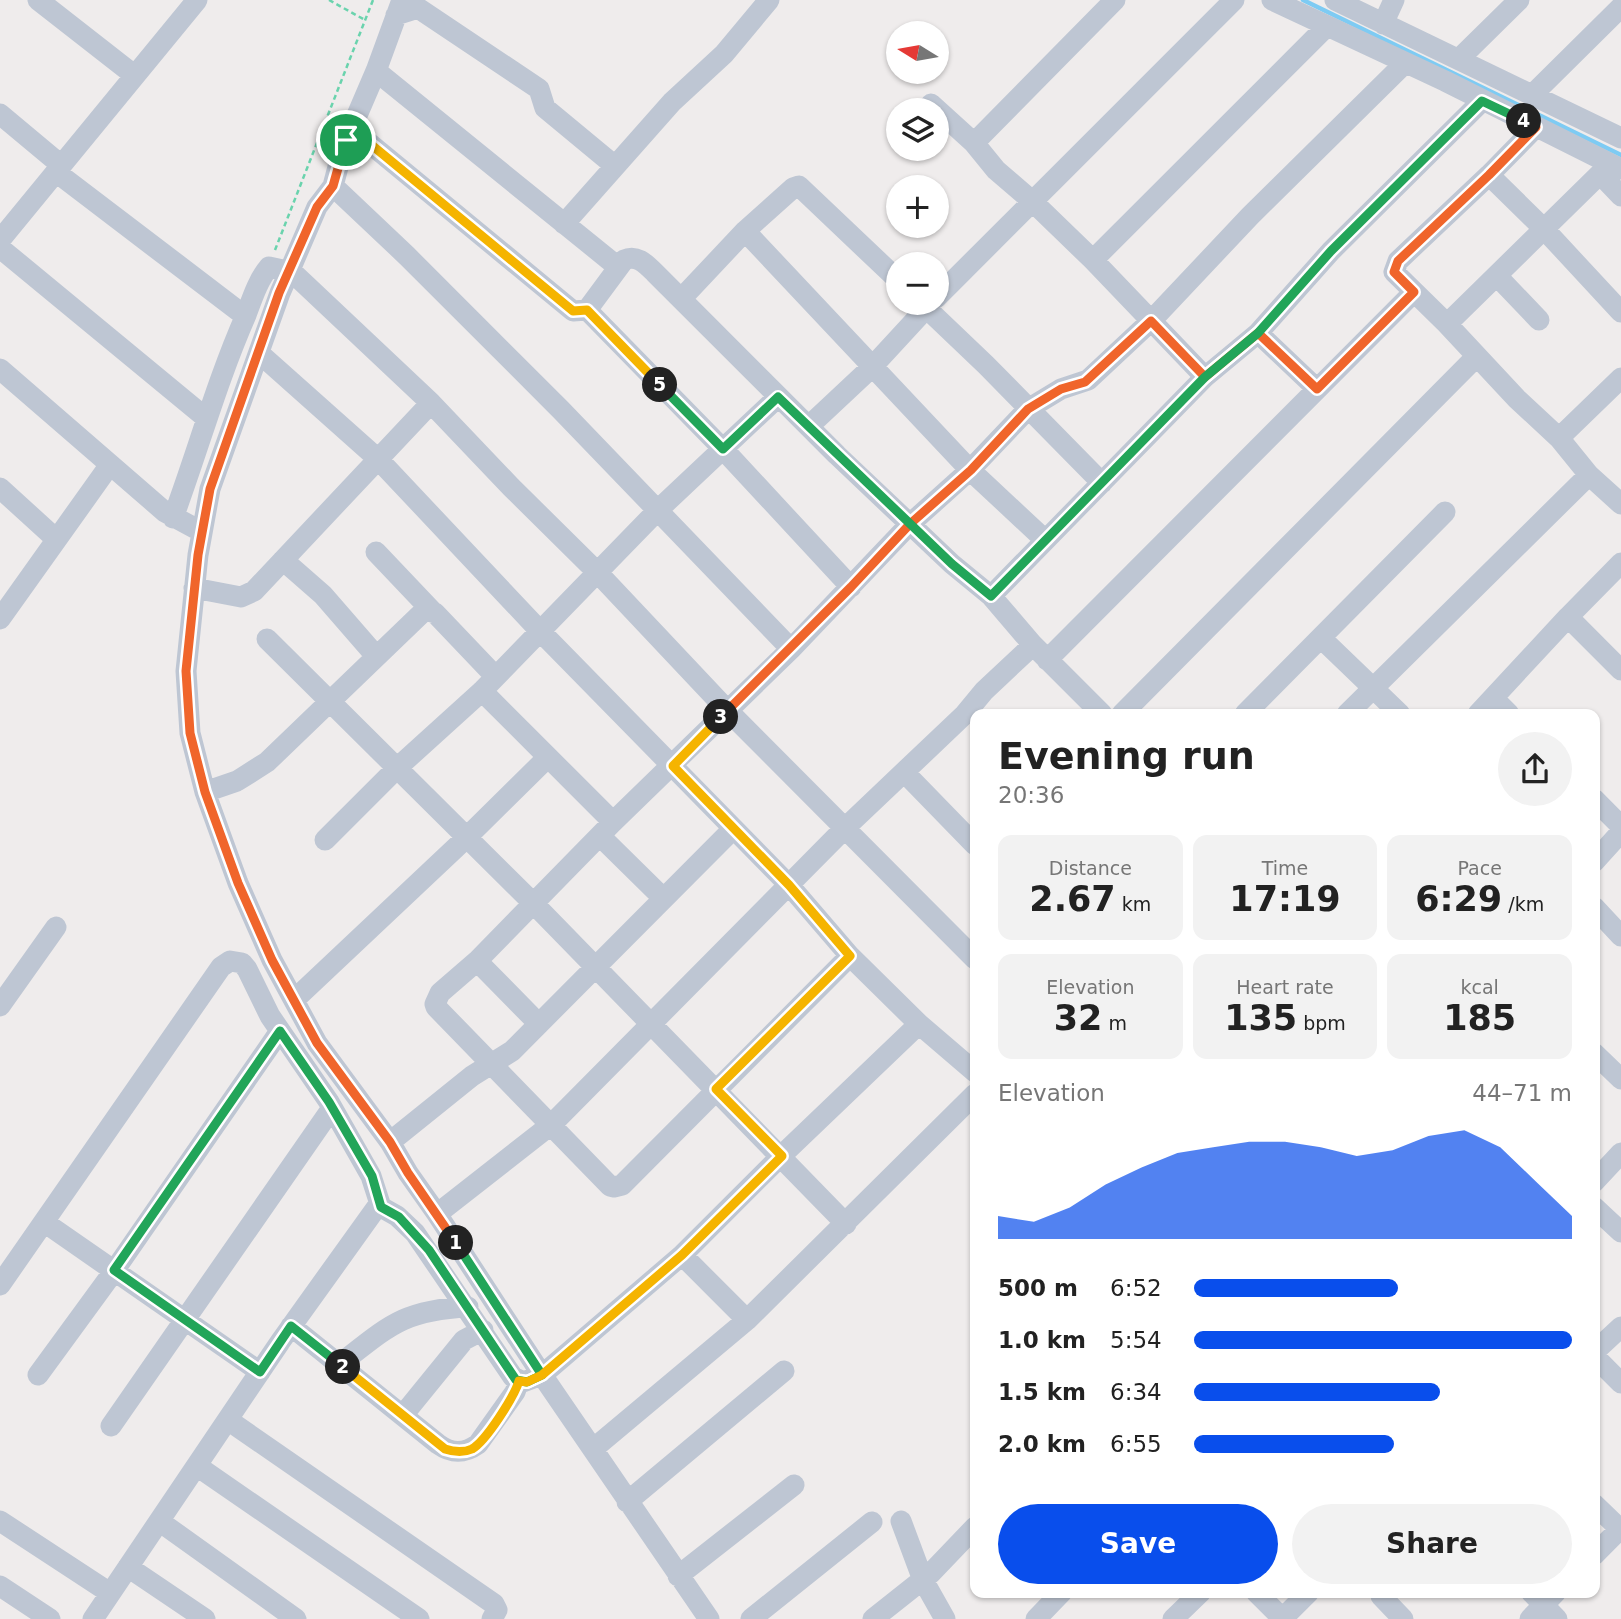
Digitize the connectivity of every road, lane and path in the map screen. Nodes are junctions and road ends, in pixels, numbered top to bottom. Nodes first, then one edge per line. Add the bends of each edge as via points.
1 (38, 0) edge
2 (329, 0) edge
3 (373, 0) edge
4 (769, 0) edge
5 (1115, 0) edge
6 (1234, 0) edge
7 (1272, 0) edge
8 (1335, 0) edge
9 (1395, 0) edge
10 (1519, 0) edge
11 (186, 4) edge
12 (1621, 7) edge
13 (399, 8) edge
14 (365, 20) junction
15 (1383, 24) junction
16 (1327, 26) junction
17 (1459, 59) junction
18 (1405, 63) junction
19 (376, 71) junction
20 (134, 75) junction
21 (1531, 96) junction
22 (1482, 101) junction
23 (0, 114) edge
24 (949, 120) edge
25 (1536, 127) junction
26 (351, 128) junction
27 (1621, 138) edge
28 (974, 143) junction
29 (615, 166) junction
30 (58, 168) junction
31 (1610, 169) edge
32 (1489, 175) junction
33 (333, 186) junction
34 (1621, 196) edge
35 (1032, 201) junction
36 (565, 224) junction
37 (1544, 229) junction
38 (745, 231) junction
39 (0, 240) edge
40 (0, 248) edge
41 (1093, 260) junction
42 (618, 267) junction
43 (279, 268) junction
44 (886, 268) edge
45 (1497, 276) junction
46 (949, 283) edge
47 (1414, 292) junction
48 (681, 299) junction
49 (587, 310) junction
50 (1621, 312) edge
51 (918, 315) edge
52 (940, 315) edge
53 (245, 316) junction
54 (1539, 320) dead end
55 (1151, 321) junction
56 (1447, 324) junction
57 (1258, 333) junction
58 (259, 353) junction
59 (1476, 357) junction
60 (872, 367) junction
61 (0, 369) edge
62 (1205, 377) junction
63 (1621, 378) edge
64 (1317, 389) junction
65 (778, 397) junction
66 (431, 403) junction
67 (1028, 409) junction
68 (206, 418) junction
69 (809, 426) junction
70 (1559, 438) junction
71 (723, 449) junction
72 (378, 459) junction
73 (109, 466) junction
74 (971, 470) junction
75 (1589, 475) junction
76 (1102, 483) junction
77 (0, 488) edge
78 (1621, 504) edge
79 (658, 510) junction
80 (1446, 512) dead end
81 (910, 524) junction
82 (189, 526) junction
83 (56, 539) junction
84 (1045, 540) junction
85 (376, 552) dead end
86 (283, 559) junction
87 (1621, 564) edge
88 (597, 572) junction
89 (851, 587) junction
90 (194, 589) junction
91 (6, 594) edge
92 (991, 596) junction
93 (432, 611) junction
94 (1568, 617) junction
95 (0, 619) edge
96 (540, 631) junction
97 (1321, 638) junction
98 (267, 639) dead end
99 (791, 649) junction
100 (1040, 652) junction
101 (376, 656) junction
102 (1621, 670) edge
103 (488, 683) junction
104 (1374, 686) junction
105 (1493, 698) junction
106 (332, 701) junction
107 (975, 709) edge
108 (1097, 709) edge
109 (1127, 709) edge
110 (1249, 709) edge
111 (1352, 709) edge
112 (1395, 709) edge
113 (1483, 709) edge
114 (1504, 709) edge
115 (728, 710) junction
116 (970, 719) edge
117 (547, 758) junction
118 (673, 766) junction
119 (397, 768) junction
120 (904, 772) junction
121 (205, 792) junction
122 (1600, 805) edge
123 (1621, 826) edge
124 (845, 828) junction
125 (607, 829) junction
126 (733, 829) junction
127 (1621, 832) edge
128 (467, 838) junction
129 (325, 840) dead end
130 (970, 840) edge
131 (1600, 855) edge
132 (789, 885) junction
133 (663, 898) junction
134 (534, 904) junction
135 (1600, 913) edge
136 (56, 927) dead end
137 (1621, 936) edge
138 (970, 954) edge
139 (850, 956) junction
140 (477, 961) junction
141 (595, 966) junction
142 (294, 1000) junction
143 (0, 1006) edge
144 (539, 1024) junction
145 (919, 1024) junction
146 (651, 1025) junction
147 (280, 1031) junction
148 (1600, 1059) edge
149 (493, 1065) junction
150 (970, 1068) edge
151 (1621, 1079) edge
152 (716, 1089) junction
153 (970, 1099) edge
154 (332, 1108) junction
155 (552, 1124) junction
156 (390, 1142) junction
157 (1621, 1153) edge
158 (782, 1156) junction
159 (1600, 1176) edge
160 (379, 1203) junction
161 (1600, 1212) edge
162 (437, 1214) junction
163 (44, 1222) junction
164 (846, 1224) junction
165 (1621, 1231) edge
166 (682, 1255) junction
167 (114, 1270) junction
168 (0, 1285) edge
169 (468, 1307) junction
170 (184, 1320) junction
171 (747, 1320) junction
172 (291, 1326) junction
173 (1621, 1327) edge
174 (483, 1330) junction
175 (1600, 1348) edge
176 (1600, 1360) edge
177 (340, 1364) junction
178 (784, 1371) dead end
179 (260, 1372) junction
180 (542, 1375) junction
181 (38, 1376) dead end
182 (519, 1381) junction
183 (1621, 1382) edge
184 (404, 1415) junction
185 (228, 1420) junction
186 (111, 1426) dead end
187 (593, 1449) junction
188 (197, 1466) junction
189 (794, 1485) dead end
190 (627, 1502) junction
191 (1600, 1510) edge
192 (0, 1521) edge
193 (159, 1521) junction
194 (901, 1521) dead end
195 (872, 1522) dead end
196 (1621, 1529) edge
197 (970, 1532) edge
198 (1600, 1549) edge
199 (128, 1567) junction
200 (678, 1576) junction
201 (923, 1580) junction
202 (0, 1586) edge
203 (110, 1593) junction
204 (1056, 1598) edge
205 (1195, 1598) edge
206 (1262, 1598) edge
207 (1303, 1598) edge
208 (1383, 1598) edge
209 (50, 1619) edge
210 (93, 1619) edge
211 (205, 1619) edge
212 (296, 1619) edge
213 (419, 1619) edge
214 (492, 1619) edge
215 (709, 1619) edge
216 (751, 1619) edge
217 (873, 1619) edge
218 (945, 1619) edge
219 (1036, 1619) edge
220 (1173, 1619) edge
221 (1282, 1619) edge
222 (1403, 1619) edge

1 - 20 street
2 - 14 path
3 - 14 path
4 - 29 street via 724,54 672,102
5 - 28 street
6 - 35 street
7 - 16 street
8 - 15 street
9 - 15 street
10 - 17 street
11 - 20 street
12 - 21 street
13 - 19 street
13 - 29 street via 422,10 539,89 545,108
14 - 43 path
15 - 17 street
16 - 18 street
16 - 41 street
17 - 21 street
18 - 22 street
18 - 55 street
19 - 26 street
19 - 36 street
20 - 30 street
21 - 27 street
22 - 25 street
22 - 57 street via 1331,251
23 - 30 street
24 - 28 street
25 - 31 street
25 - 32 street
26 - 33 street
26 - 49 street via 573,311
28 - 35 street via 996,170
29 - 36 street
30 - 39 street
30 - 53 street
31 - 34 street
31 - 37 street
32 - 37 street
32 - 47 street via 1398,261 1394,272
33 - 43 street
33 - 79 street
35 - 41 street
35 - 46 street
36 - 42 street
37 - 45 street
37 - 50 street
38 - 44 street via 801,186
38 - 48 street
38 - 60 street
40 - 68 street
41 - 55 street
42 - 48 street via 627,258 640,260
42 - 49 street
43 - 53 street via 262,277
43 - 58 street
43 - 66 street
45 - 54 street
45 - 56 street
47 - 56 street
47 - 64 street
48 - 65 street
49 - 71 street
51 - 60 street
52 - 67 street
53 - 68 street
55 - 62 street
55 - 67 street via 1085,382 1061,389
56 - 59 street
57 - 62 street
57 - 64 street
58 - 72 street
58 - 82 street via 210,489
59 - 70 street
59 - 109 street
60 - 69 street
60 - 74 street
61 - 73 street
62 - 76 street
63 - 70 street
64 - 100 street
65 - 69 street
65 - 71 street
66 - 72 street
66 - 88 street
67 - 74 street
67 - 76 street
68 - 82 street
69 - 81 street
70 - 75 street
71 - 79 street
71 - 89 street
72 - 86 street
72 - 96 street
73 - 82 street
73 - 83 street
74 - 81 street
74 - 84 street
75 - 78 street
75 - 104 street
76 - 84 street
77 - 83 street
79 - 88 street
79 - 99 street
80 - 97 street
81 - 89 street
81 - 92 street
82 - 90 street
83 - 91 street
84 - 92 street
85 - 93 street
86 - 90 street via 248,595
86 - 101 street via 323,594
87 - 94 street
88 - 96 street
88 - 115 street
89 - 99 street
90 - 121 street via 186,671 190,733
91 - 95 street
92 - 100 street
93 - 101 street via 421,612
93 - 103 street
94 - 102 street
94 - 105 street
96 - 103 street
96 - 118 street
97 - 104 street
97 - 110 street
98 - 106 street
99 - 115 street
100 - 107 street via 984,691
100 - 108 street
101 - 106 street
103 - 117 street
103 - 119 street
104 - 111 street
104 - 112 street
105 - 113 street
105 - 114 street
106 - 119 street
106 - 121 street via 257,770
115 - 118 street
115 - 124 street
116 - 120 street
117 - 125 street
117 - 128 street
118 - 125 street
118 - 126 street
119 - 128 street
119 - 129 street
120 - 124 street
120 - 130 street
121 - 142 street via 238,883
122 - 123 street
124 - 132 street
124 - 138 street
125 - 133 street
125 - 134 street
126 - 132 street
126 - 133 street
127 - 131 street
128 - 134 street
128 - 142 street
132 - 139 street
132 - 146 street
133 - 141 street
134 - 140 street
134 - 141 street
135 - 137 street
136 - 143 street
139 - 145 street
139 - 152 street
140 - 144 street
140 - 149 street via 440,993 435,1004
141 - 144 street
141 - 146 street
142 - 156 street via 317,1043
144 - 149 street
145 - 150 street
145 - 158 street
146 - 152 street
146 - 155 street
147 - 154 street
147 - 163 street via 247,969 236,960 225,964
147 - 167 street
148 - 151 street
149 - 155 street
149 - 156 street via 472,1076
152 - 155 street via 619,1187 610,1186
152 - 158 street
153 - 164 street
154 - 160 street via 372,1176
154 - 170 street
155 - 162 street
156 - 162 street
157 - 159 street
158 - 164 street
158 - 166 street
160 - 169 street via 415,1233
160 - 172 street
161 - 165 street
162 - 180 street
163 - 167 street
163 - 168 street
164 - 171 street
166 - 171 street
166 - 180 street
167 - 170 street
167 - 181 street
169 - 174 street
169 - 177 street via 400,1320
170 - 179 street
170 - 186 street
171 - 187 street
172 - 177 street
172 - 179 street
173 - 175 street
174 - 182 street
174 - 184 street via 464,1340
176 - 183 street
177 - 184 street
178 - 190 street
179 - 185 street
180 - 182 street
180 - 187 street
182 - 184 street via 478,1444 462,1452 445,1449
185 - 188 street
185 - 214 street via 494,1604 497,1610
187 - 190 street
188 - 193 street
188 - 213 street
189 - 200 street
190 - 200 street
191 - 196 street
192 - 203 street
193 - 199 street
193 - 212 street
194 - 201 street
195 - 216 street
196 - 198 street
197 - 201 street
199 - 203 street
199 - 211 street
200 - 215 street
201 - 217 street
201 - 218 street
202 - 209 street
203 - 210 street
204 - 219 street
205 - 220 street
206 - 221 street
207 - 221 street
208 - 222 street

